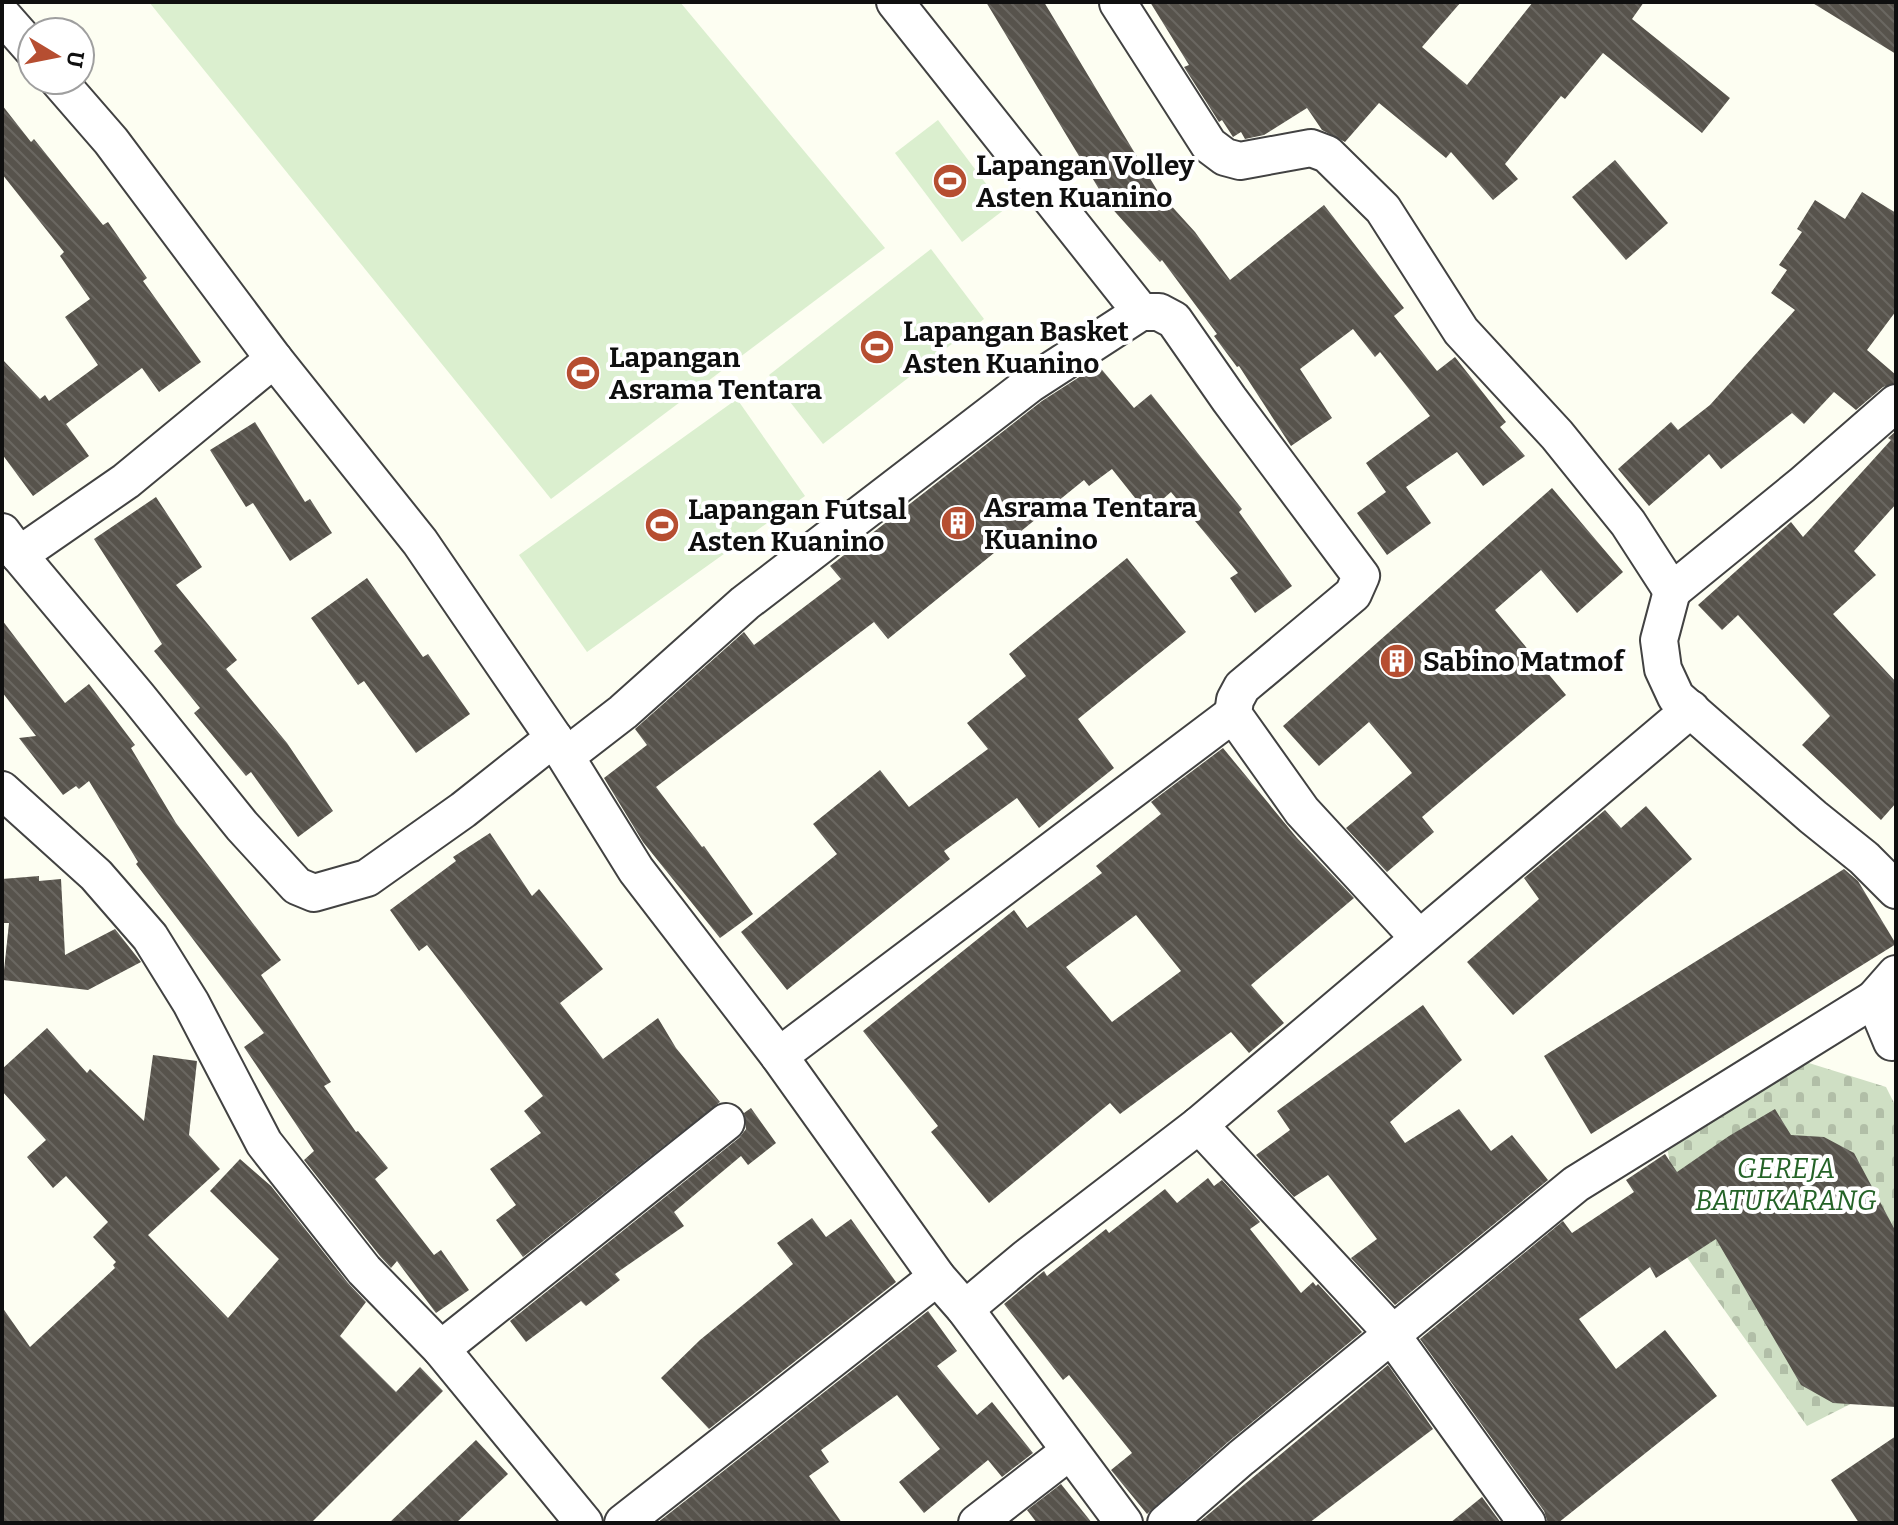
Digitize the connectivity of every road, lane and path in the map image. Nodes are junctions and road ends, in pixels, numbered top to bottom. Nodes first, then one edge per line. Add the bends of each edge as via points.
1 (895, 2) edge
2 (1119, 2) edge
3 (2, 15) edge
4 (16, 31) edge
5 (72, 96) edge
6 (1141, 312) junction
7 (274, 359) junction
8 (1896, 403) edge
9 (10, 544) edge
10 (1672, 591) junction
11 (1691, 709) junction
12 (1233, 714) junction
13 (560, 747) junction
14 (2, 790) edge
15 (1896, 890) edge
16 (1419, 938) junction
17 (1885, 986) edge
18 (1895, 1044) edge
19 (779, 1056) junction
20 (726, 1122) dead end
21 (1199, 1125) junction
22 (937, 1277) junction
23 (965, 1309) junction
24 (1392, 1336) junction
25 (441, 1349) junction
26 (1070, 1451) junction
27 (584, 1523) edge
28 (623, 1523) edge
29 (977, 1523) edge
30 (1124, 1523) edge
31 (1166, 1523) edge
32 (1527, 1523) edge

1 - 6 street
2 - 10 street via 1209,145 1240,161 1311,148 1327,154 1383,209 1461,331 1557,435 1628,523
3 - 4 street
5 - 7 street
6 - 12 street via 1159,312 1174,320 1361,576 1353,594 1242,687
6 - 13 street via 1030,384 745,603 623,712
7 - 9 street via 126,481
7 - 13 street via 420,542
8 - 10 street
9 - 13 street via 242,826 297,886 314,893 367,878
10 - 11 street via 1659,640 1663,669 1676,697
11 - 15 street
11 - 16 street
12 - 16 street via 1302,811
12 - 19 street
13 - 19 street via 636,870
14 - 25 street via 96,875 150,937 264,1143 364,1270
16 - 21 street
17 - 18 street
17 - 24 street via 1576,1184
19 - 22 street
20 - 25 street
21 - 23 street
21 - 24 street
22 - 23 street
22 - 28 street
23 - 26 street
24 - 31 street
24 - 32 street
25 - 27 street
26 - 29 street
26 - 30 street

